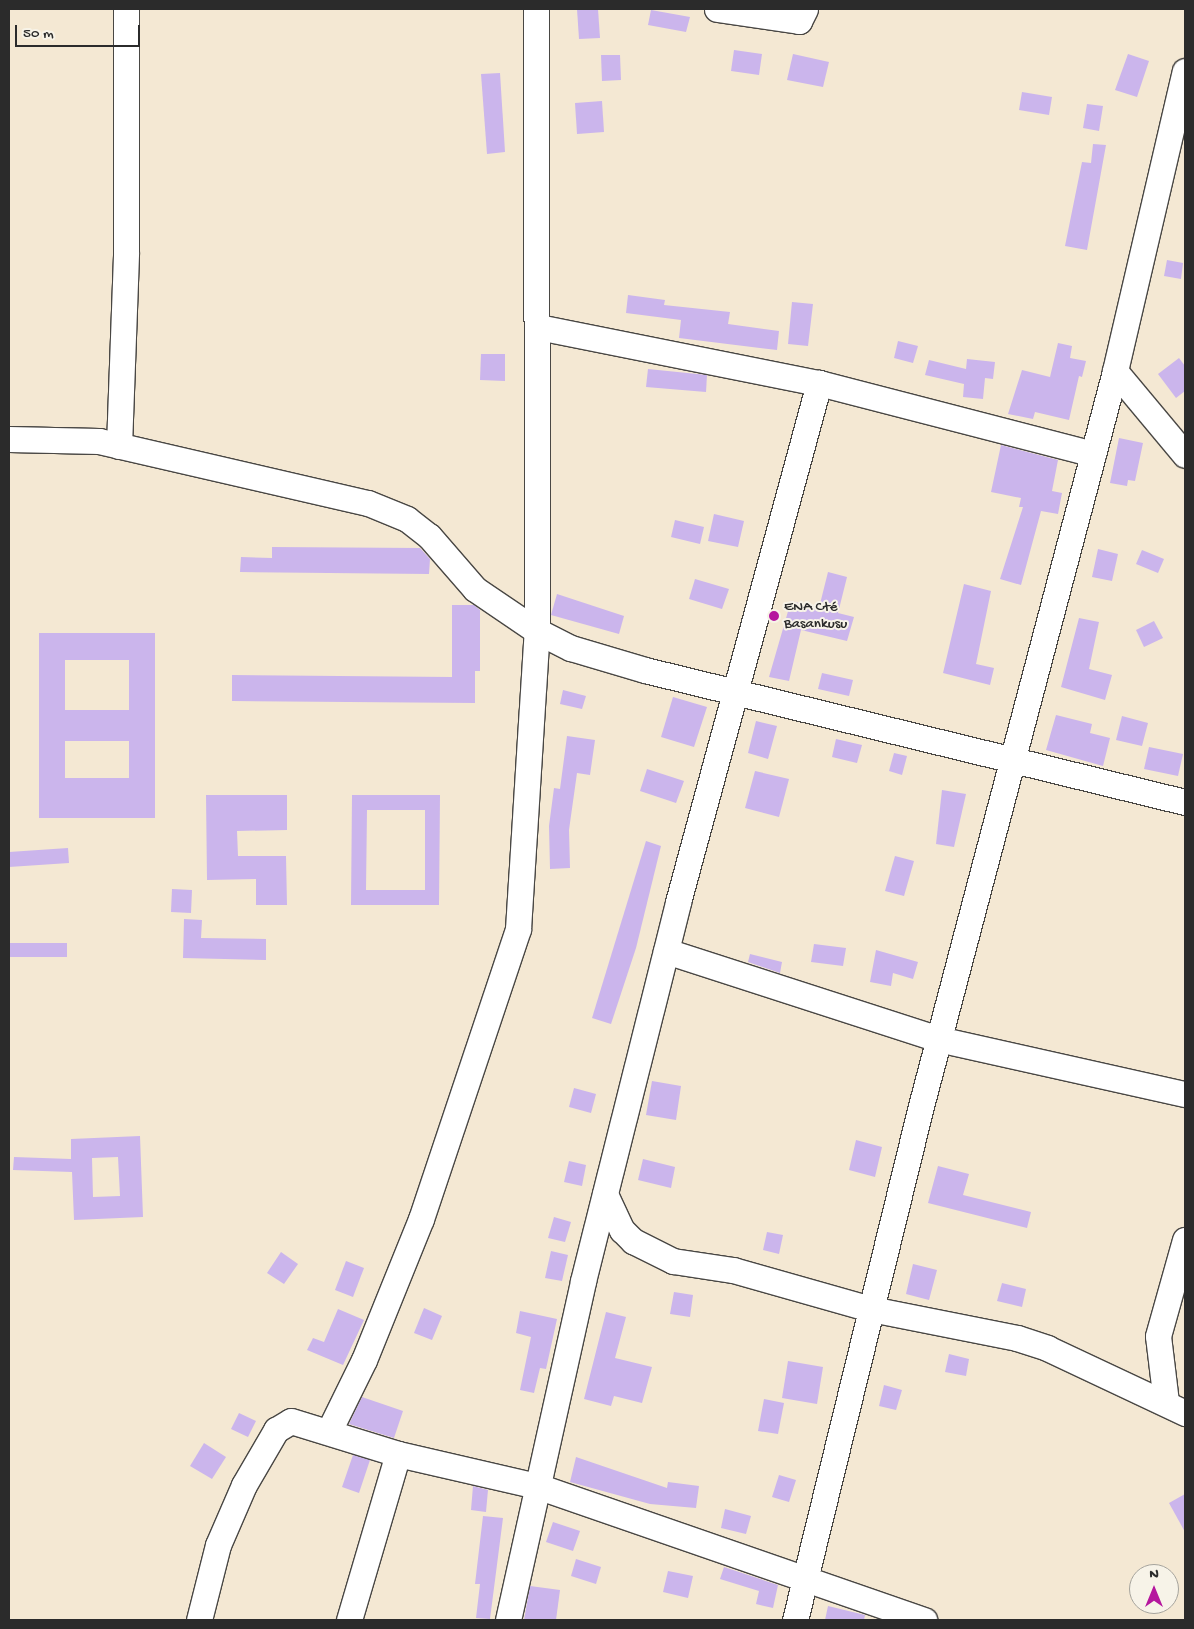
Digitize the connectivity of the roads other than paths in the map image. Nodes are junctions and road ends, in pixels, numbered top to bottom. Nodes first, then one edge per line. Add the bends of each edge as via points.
1 (126, 9) edge
2 (536, 9) edge
3 (717, 9) edge
4 (805, 9) edge
5 (1185, 71) edge
6 (538, 327) junction
7 (1115, 371) junction
8 (819, 383) junction
9 (9, 439) edge
10 (119, 446) junction
11 (1093, 454) junction
12 (1185, 455) edge
13 (537, 632) junction
14 (734, 691) junction
15 (1012, 762) junction
16 (1185, 802) edge
17 (666, 951) junction
18 (938, 1038) junction
19 (1185, 1094) edge
20 (605, 1194) junction
21 (1185, 1240) edge
22 (871, 1309) junction
23 (1176, 1408) edge
24 (329, 1431) junction
25 (398, 1454) junction
26 (537, 1486) junction
27 (805, 1579) junction
28 (199, 1620) edge
29 (349, 1620) edge
30 (508, 1620) edge
31 (795, 1620) edge
32 (924, 1620) edge

1 - 10 street via 126,252
2 - 6 street
3 - 4 street via 799,21
5 - 7 street
6 - 8 street
6 - 13 street
7 - 11 street
7 - 12 street
8 - 11 street
8 - 14 street
9 - 10 street via 99,441
10 - 13 street via 388,509 429,536 475,588
11 - 15 street
13 - 14 street via 572,648 645,670
13 - 24 street via 518,929 421,1219 364,1360
14 - 15 street
14 - 17 street
15 - 16 street
15 - 18 street
17 - 18 street
17 - 20 street
18 - 19 street
18 - 22 street
20 - 22 street via 622,1230 652,1253 673,1261 732,1270
20 - 26 street
21 - 23 street via 1158,1336
22 - 23 street via 1017,1338 1047,1348
22 - 27 street
24 - 25 street
24 - 28 street via 291,1421 276,1430 244,1486 218,1545
25 - 26 street
25 - 29 street
26 - 27 street
26 - 30 street
27 - 31 street
27 - 32 street

